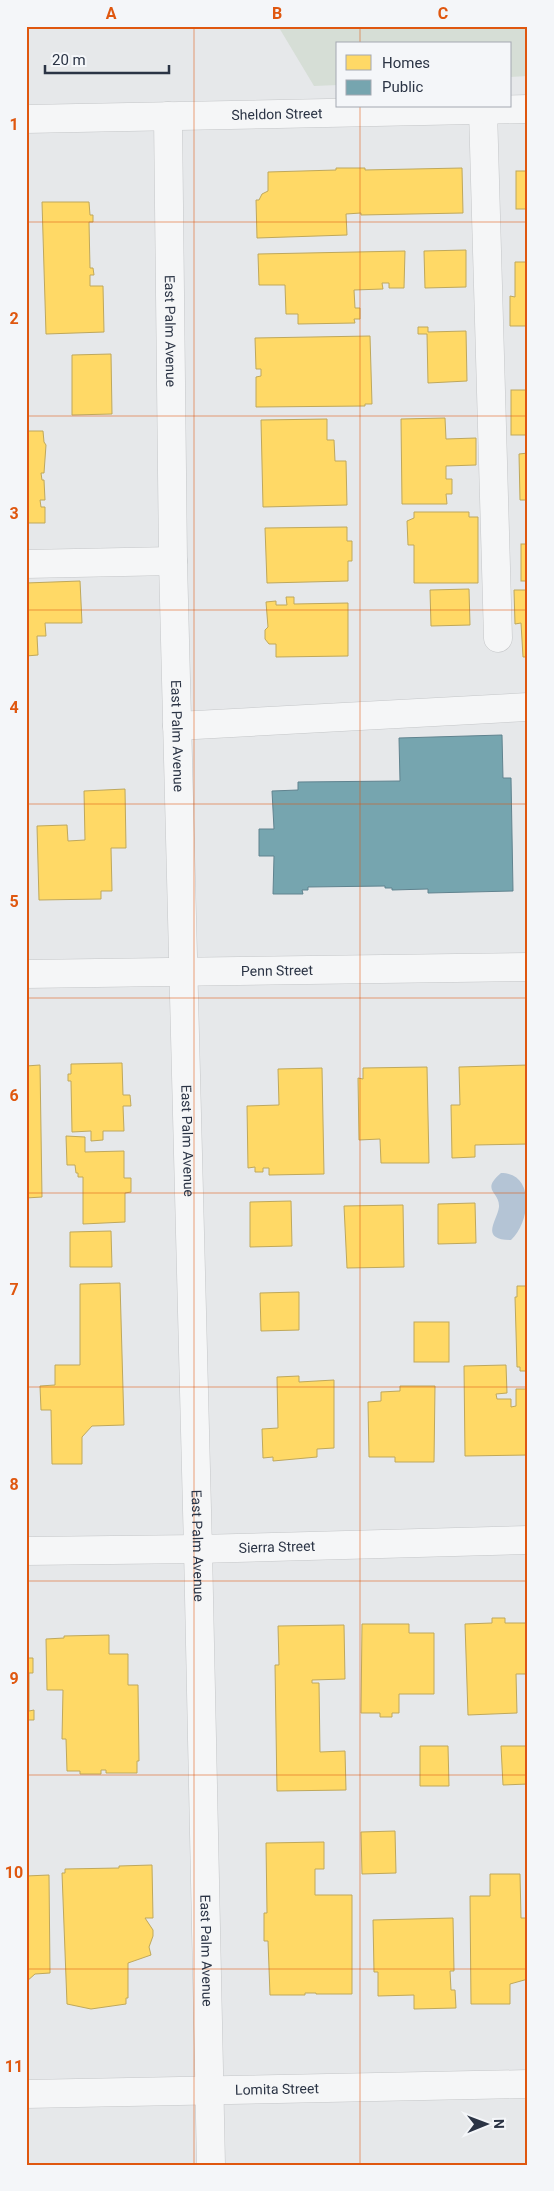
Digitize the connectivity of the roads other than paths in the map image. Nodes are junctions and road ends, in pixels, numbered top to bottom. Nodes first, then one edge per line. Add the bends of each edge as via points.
1 (528, 109) edge
2 (483, 110) junction
3 (168, 116) junction
4 (26, 119) edge
5 (173, 561) junction
6 (26, 564) edge
7 (498, 638) dead end
8 (528, 707) edge
9 (177, 726) junction
10 (528, 967) edge
11 (182, 972) junction
12 (26, 974) edge
13 (528, 1540) edge
14 (198, 1549) junction
15 (26, 1551) edge
16 (528, 2084) edge
17 (209, 2089) junction
18 (26, 2094) edge
19 (211, 2165) edge

1 - 2 street, Sheldon Street
2 - 3 street, Sheldon Street
2 - 7 street
3 - 4 street, Sheldon Street
3 - 5 street, East Palm Avenue
5 - 6 street
5 - 9 street, East Palm Avenue
8 - 9 street
9 - 11 street, East Palm Avenue
10 - 11 street, Penn Street
11 - 12 street, Penn Street
11 - 14 street, East Palm Avenue
13 - 14 street, Sierra Street
14 - 15 street, Sierra Street
14 - 17 street, East Palm Avenue
16 - 17 street, Lomita Street
17 - 18 street, Lomita Street
17 - 19 street, East Palm Avenue

